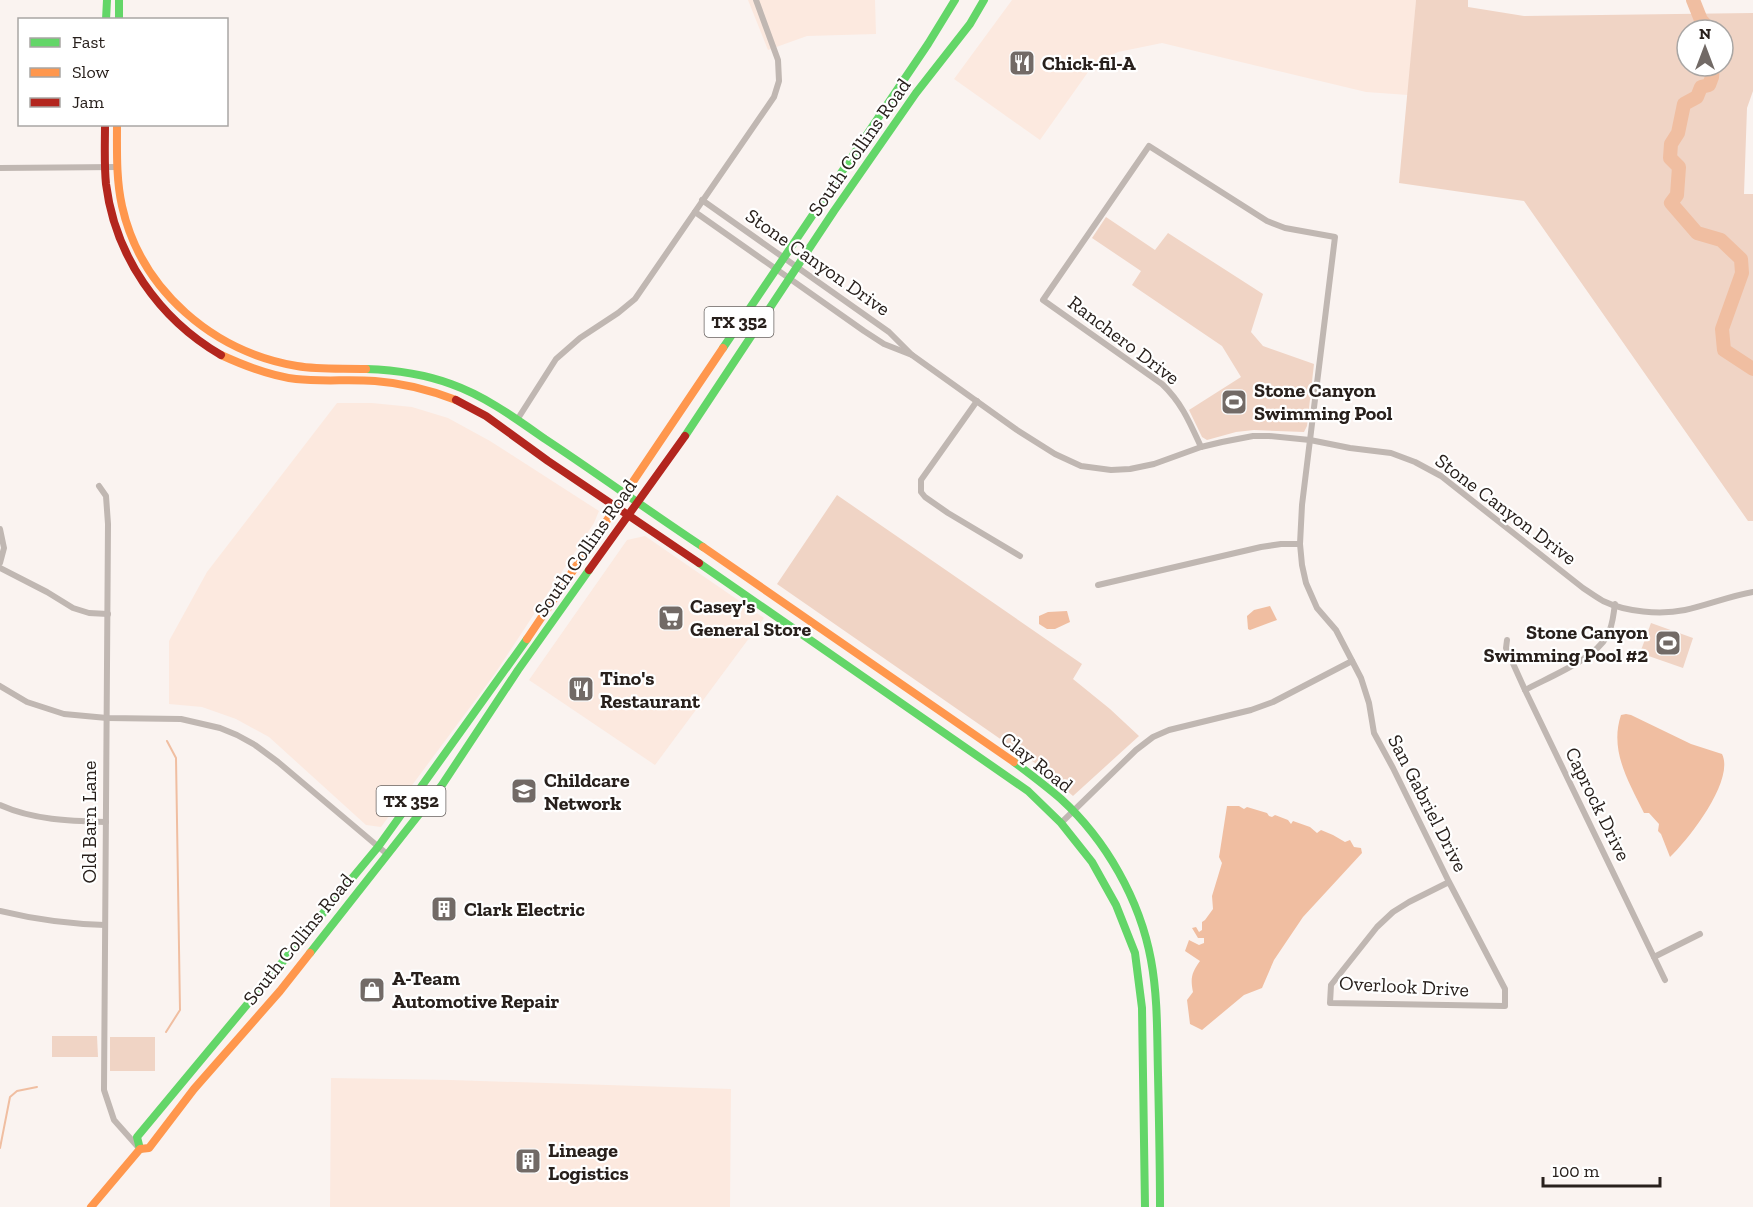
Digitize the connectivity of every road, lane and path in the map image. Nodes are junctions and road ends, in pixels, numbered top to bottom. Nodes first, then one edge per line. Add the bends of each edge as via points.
1 (107, 0) edge
2 (119, 0) edge
3 (756, 0) edge
4 (955, 0) edge
5 (984, 0) edge
6 (106, 18) edge
7 (119, 18) edge
8 (902, 82) junction
9 (916, 93) junction
10 (105, 126) edge
11 (117, 126) edge
12 (1149, 146) joint
13 (105, 167) junction
14 (117, 167) junction
15 (0, 168) edge
16 (702, 200) junction
17 (696, 212) junction
18 (784, 258) junction
19 (797, 267) junction
20 (776, 269) junction
21 (789, 279) junction
22 (854, 307) junction
23 (190, 319) junction
24 (846, 319) junction
25 (182, 328) junction
26 (912, 355) junction
27 (351, 368) junction
28 (351, 381) junction
29 (977, 401) junction
30 (517, 420) junction
31 (509, 431) junction
32 (1310, 440) junction
33 (1201, 447) junction
34 (99, 486) dead end
35 (625, 493) junction
36 (638, 502) junction
37 (616, 506) junction
38 (628, 514) junction
39 (0, 529) edge
40 (1300, 544) junction
41 (1020, 556) dead end
42 (0, 563) edge
43 (0, 568) edge
44 (1098, 585) dead end
45 (1753, 592) edge
46 (1615, 604) junction
47 (108, 614) junction
48 (1507, 640) dead end
49 (517, 653) junction
50 (526, 660) junction
51 (1352, 661) junction
52 (510, 664) junction
53 (518, 670) junction
54 (0, 686) edge
55 (1525, 690) junction
56 (107, 718) junction
57 (0, 805) edge
58 (1072, 811) junction
59 (106, 822) junction
60 (1061, 823) junction
61 (378, 847) junction
62 (387, 855) junction
63 (1449, 882) junction
64 (0, 911) edge
65 (105, 925) junction
66 (1700, 934) dead end
67 (1654, 957) junction
68 (1665, 980) dead end
69 (1505, 1006) joint
70 (184, 1081) junction
71 (194, 1089) junction
72 (140, 1149) junction
73 (91, 1207) edge
74 (1145, 1207) edge
75 (1160, 1207) edge

1 - 6 main road
2 - 7 main road
3 - 16 street via 778,60 779,81 774,97
4 - 8 main road, South Collins Road / TX 352
5 - 9 main road, South Collins Road / TX 352
8 - 9 main road
8 - 18 main road, South Collins Road / TX 352
9 - 19 main road, South Collins Road / TX 352
10 - 13 main road, Clay Road
11 - 14 main road, Clay Road
12 - 32 street, San Gabriel Drive via 1267,221 1335,237
12 - 33 street, Ranchero Drive via 1043,300 1174,395
13 - 14 street
13 - 15 street
13 - 25 main road, Clay Road via 112,215 128,258 154,301
14 - 23 main road, Clay Road via 122,209 135,246 162,289
16 - 17 street
16 - 18 street, Stone Canyon Drive
17 - 20 street, Stone Canyon Drive
17 - 30 street via 635,299 556,359
18 - 19 street, Stone Canyon Drive
18 - 20 main road, South Collins Road / TX 352
19 - 21 main road, South Collins Road / TX 352
19 - 22 street, Stone Canyon Drive
20 - 21 street, Stone Canyon Drive
20 - 35 main road, South Collins Road / TX 352
21 - 24 street, Stone Canyon Drive
21 - 36 main road, South Collins Road / TX 352
22 - 24 street
22 - 26 street, Stone Canyon Drive via 889,332
23 - 25 main road
23 - 27 main road, Clay Road via 226,343 266,359 309,368
24 - 26 street, Stone Canyon Drive via 884,344
25 - 28 main road, Clay Road via 222,355 265,373 295,379
26 - 29 street, Stone Canyon Drive
27 - 28 main road
27 - 30 main road, Clay Road via 391,370 440,380 474,394
28 - 31 main road, Clay Road via 395,383 433,391 470,406
29 - 33 street, Stone Canyon Drive via 1055,454 1098,470 1154,464
29 - 41 street via 921,480 921,492
30 - 31 main road
30 - 35 main road, Clay Road
31 - 37 main road, Clay Road
32 - 33 street, Stone Canyon Drive via 1253,436
32 - 40 street, San Gabriel Drive
32 - 46 street, Stone Canyon Drive via 1391,453 1415,462 1441,476 1583,588
34 - 47 street, Old Barn Lane via 106,496 108,524
35 - 36 main road, Clay Road
35 - 37 main road, South Collins Road / TX 352
36 - 38 main road, South Collins Road / TX 352
36 - 58 main road, Clay Road via 1029,773
37 - 38 main road, Clay Road
37 - 49 main road, South Collins Road / TX 352
38 - 50 main road, South Collins Road / TX 352
38 - 60 main road, Clay Road via 1028,791
39 - 42 street via 4,548
40 - 44 street via 1261,547
40 - 51 street, San Gabriel Drive via 1306,583 1317,608 1336,630
43 - 47 street via 73,608
45 - 46 street, Stone Canyon Drive via 1684,610 1655,612
46 - 55 street via 1612,624 1601,646 1590,656
47 - 56 street, Old Barn Lane
48 - 55 street, Caprock Drive via 1506,648
49 - 50 main road
49 - 52 main road, South Collins Road / TX 352
50 - 53 main road, South Collins Road / TX 352
51 - 58 street via 1273,702 1153,737
51 - 63 street, San Gabriel Drive via 1369,703 1374,734
52 - 53 main road
52 - 61 main road, South Collins Road / TX 352
53 - 62 main road, South Collins Road / TX 352 via 442,785
54 - 56 street via 27,702 64,714
55 - 67 street, Caprock Drive
56 - 59 street, Old Barn Lane
56 - 61 street via 181,719 237,735 278,762
57 - 59 street via 57,819
58 - 60 street
58 - 75 main road, Clay Road via 1121,877 1142,923 1158,1019
59 - 65 street, Old Barn Lane
60 - 74 main road, Clay Road via 1092,862 1116,904 1135,953 1142,1008
61 - 62 street
61 - 70 main road, South Collins Road / TX 352
62 - 71 main road, South Collins Road / TX 352 via 280,991
63 - 69 street, San Gabriel Drive via 1505,989
63 - 69 street, Overlook Drive via 1408,902 1377,927 1331,985 1330,1003
64 - 65 street via 35,920
65 - 72 street, Old Barn Lane via 104,1090 114,1120
66 - 67 street
67 - 68 street, Caprock Drive
70 - 71 main road
70 - 72 main road, TX 352 via 137,1137
71 - 72 main road, South Collins Road / TX 352 via 149,1148
72 - 73 main road, TX 352

